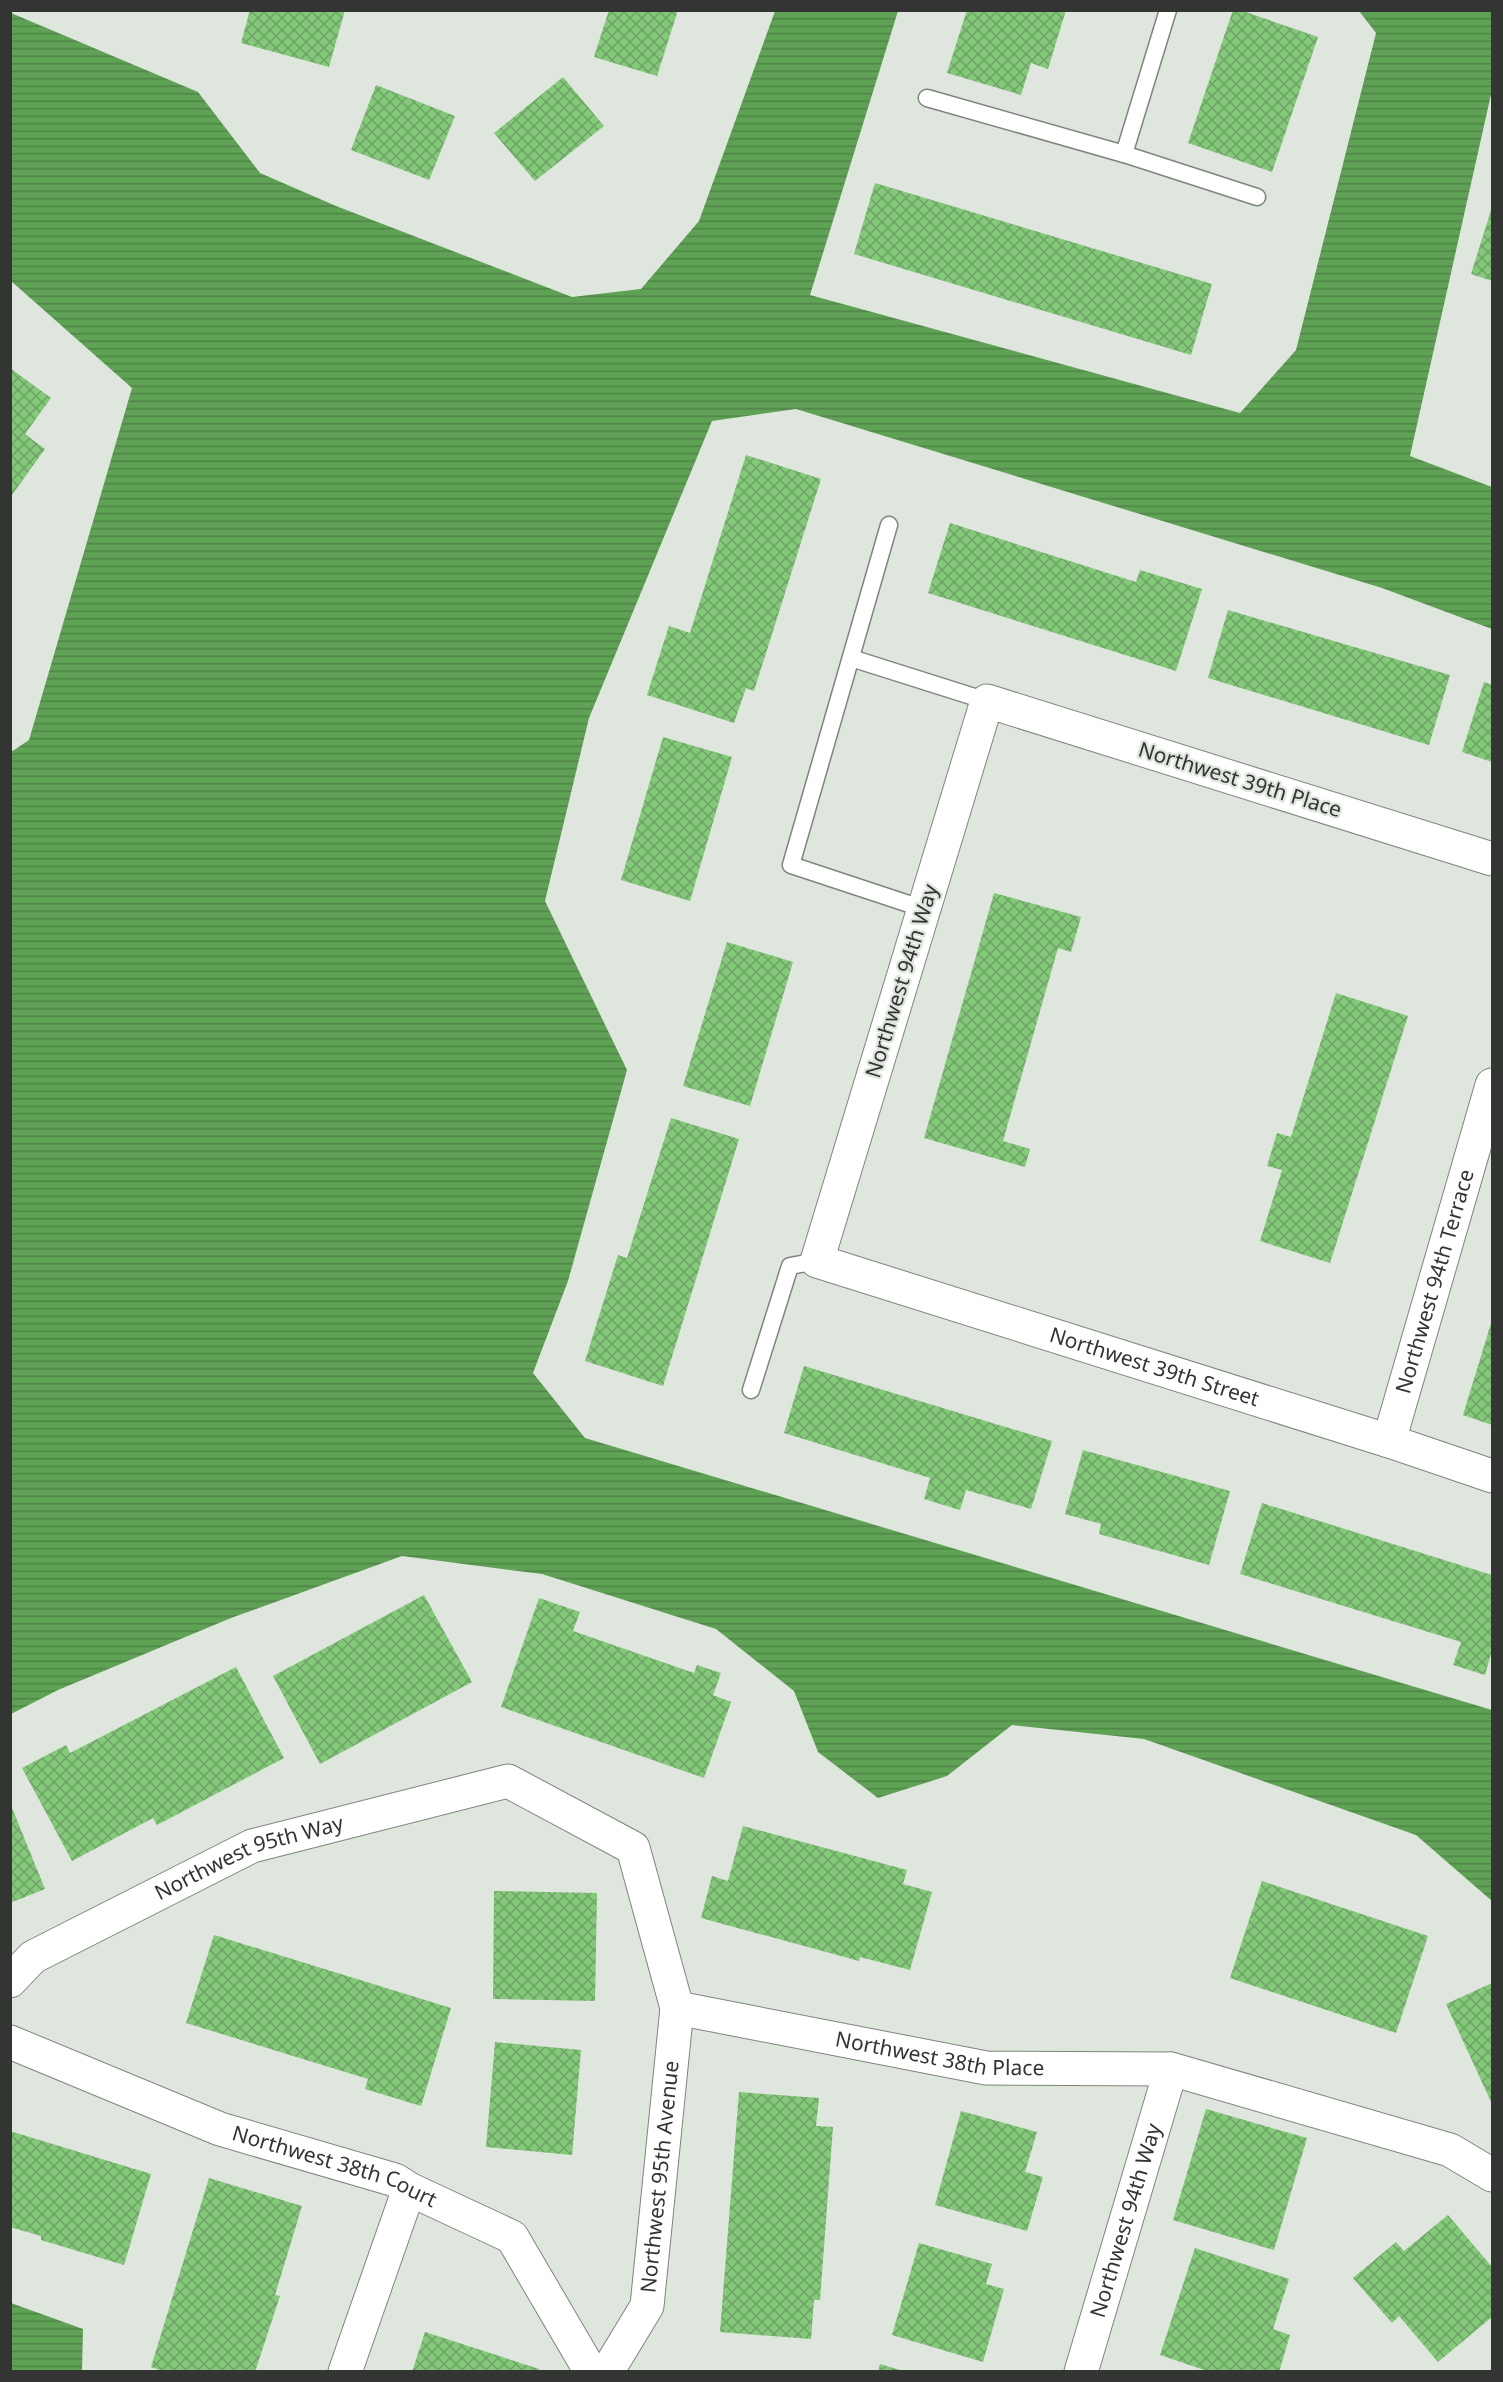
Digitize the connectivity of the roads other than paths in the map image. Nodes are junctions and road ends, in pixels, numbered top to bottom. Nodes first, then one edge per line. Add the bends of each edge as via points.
1 (1168, 10) edge
2 (927, 98) dead end
3 (1124, 154) junction
4 (1257, 197) dead end
5 (889, 525) dead end
6 (851, 658) junction
7 (987, 701) junction
8 (1492, 859) edge
9 (924, 909) junction
10 (1492, 1085) edge
11 (817, 1261) junction
12 (751, 1390) dead end
13 (1389, 1441) junction
14 (1492, 1476) edge
15 (10, 1981) edge
16 (677, 2008) junction
17 (10, 2042) edge
18 (1171, 2069) junction
19 (1492, 2175) edge
20 (409, 2189) junction
21 (345, 2372) edge
22 (591, 2372) edge
23 (607, 2372) edge
24 (1081, 2372) edge

1 - 3 lane
2 - 3 lane
3 - 4 lane
5 - 6 lane
6 - 7 lane
6 - 9 lane via 791,865
7 - 8 street, Northwest 39th Place
7 - 9 street, Northwest 94th Way
9 - 11 street, Northwest 94th Way
10 - 13 street, Northwest 94th Terrace
11 - 12 lane via 789,1266
11 - 13 street, Northwest 39th Street
13 - 14 street, Northwest 39th Street
15 - 16 street, Northwest 95th Way via 33,1957 252,1846 508,1781 633,1848
16 - 18 street, Northwest 38th Place via 986,2068
16 - 23 street, Northwest 95th Avenue via 647,2306
17 - 20 street, Northwest 38th Court via 220,2129 395,2180
18 - 19 street, Northwest 38th Place via 1450,2150
18 - 24 street, Northwest 94th Way
20 - 21 street
20 - 22 street, Northwest 38th Court via 512,2236

